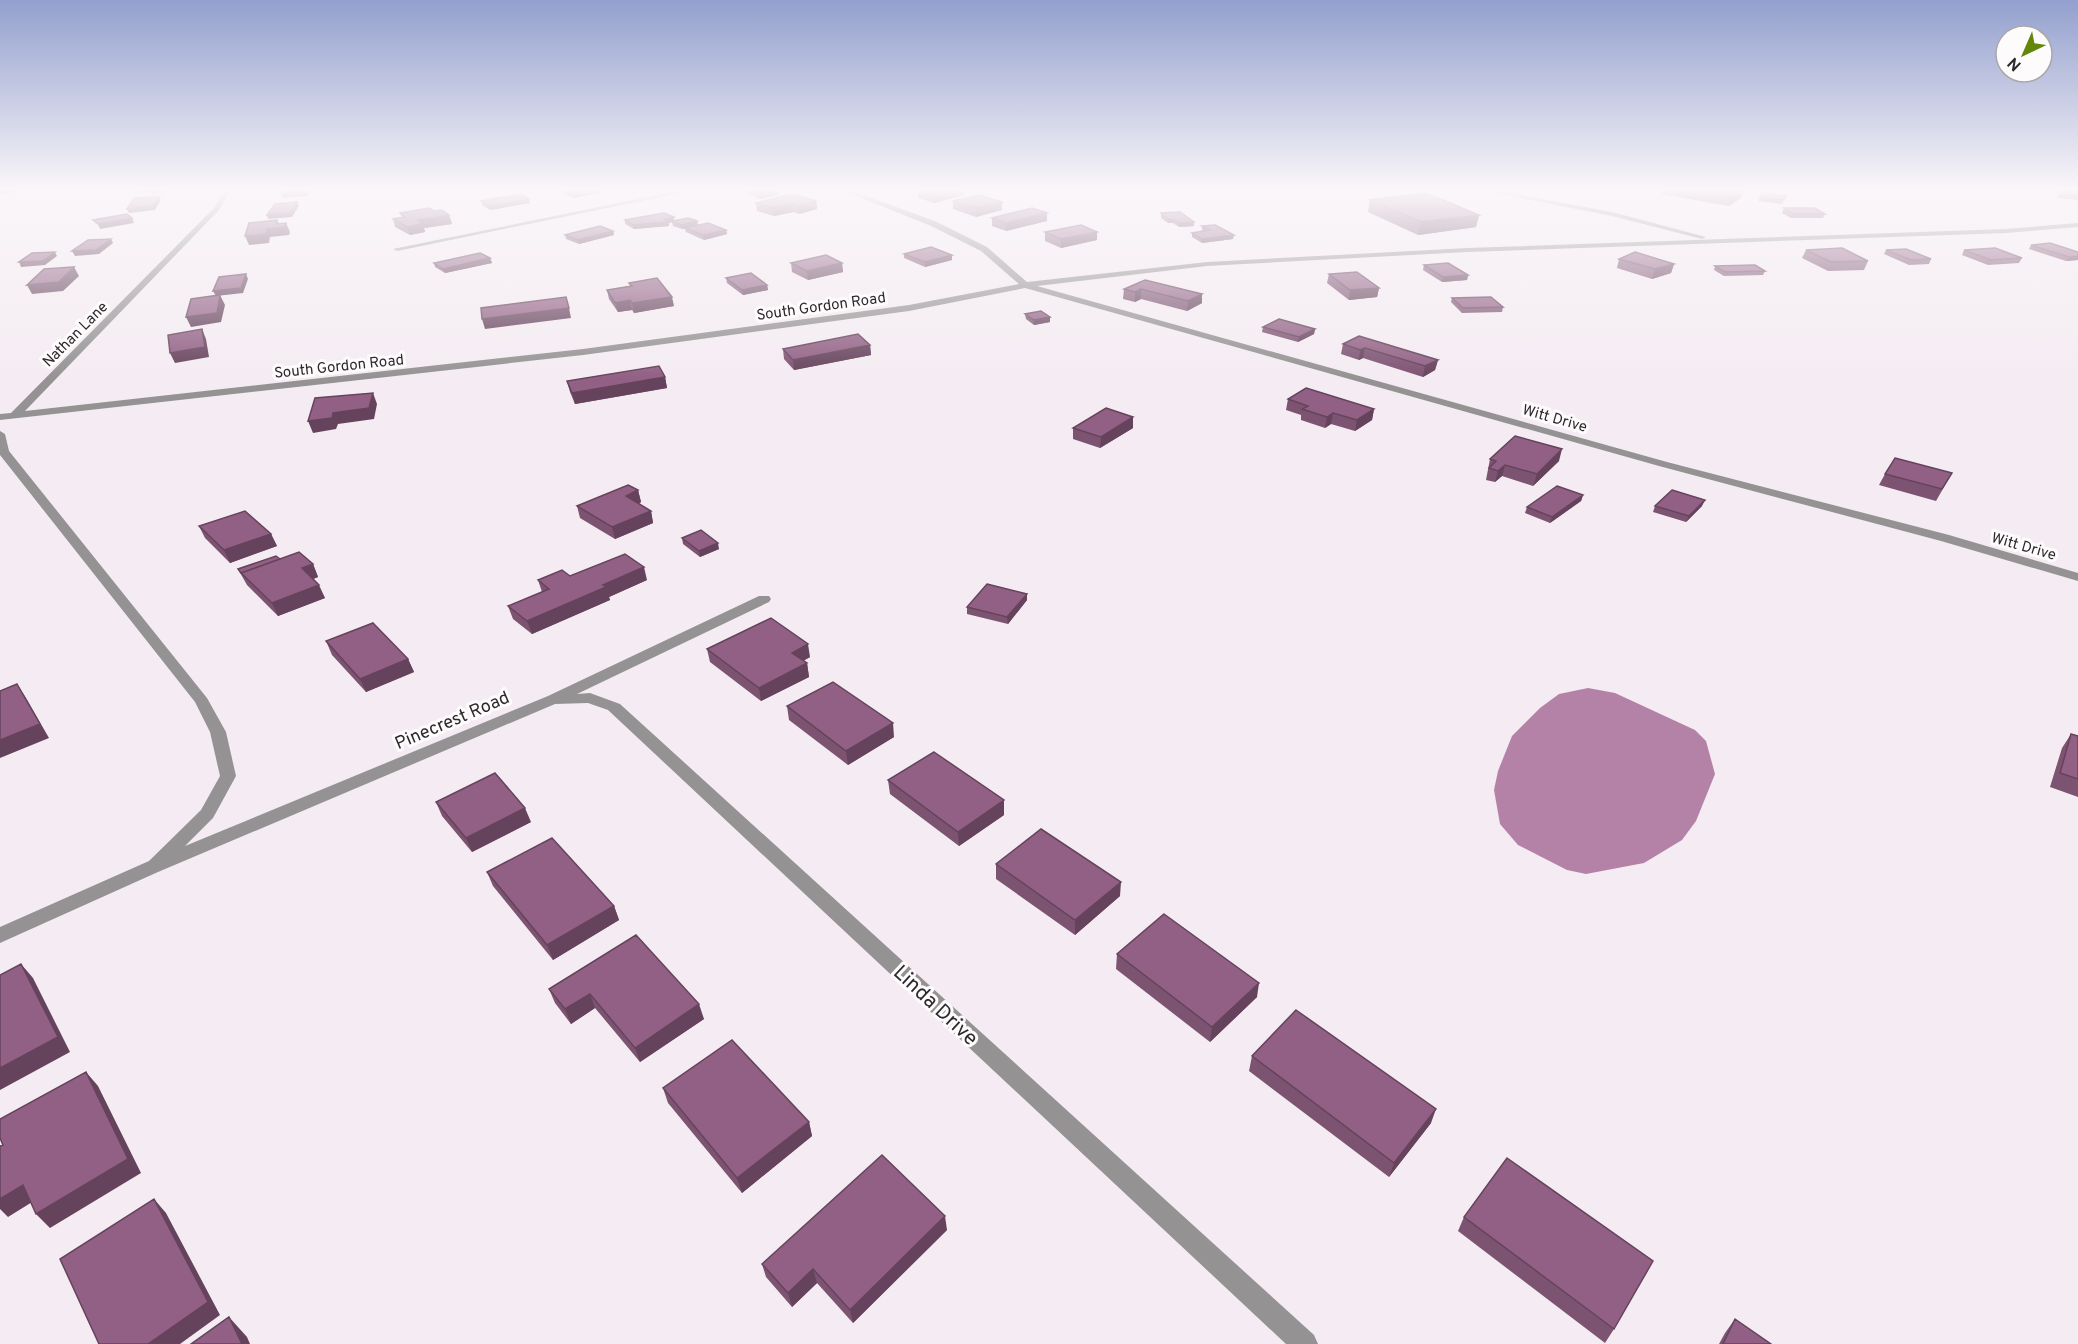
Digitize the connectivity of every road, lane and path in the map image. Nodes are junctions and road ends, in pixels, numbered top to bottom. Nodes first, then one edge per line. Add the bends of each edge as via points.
1 (172, 254) edge
2 (989, 254) edge
3 (1407, 254) edge
4 (1025, 285) junction
5 (14, 416) junction
6 (0, 417) edge
7 (0, 428) edge
8 (0, 434) edge
9 (2078, 577) edge
10 (764, 599) dead end
11 (553, 699) junction
12 (152, 867) junction
13 (0, 935) edge
14 (1305, 1344) edge

1 - 5 street, Nathan Lane
2 - 4 street
3 - 4 street, South Gordon Road via 1207,264
4 - 5 street, South Gordon Road via 909,308 606,349
4 - 9 street, Witt Drive
5 - 6 street, South Gordon Road
5 - 7 street
8 - 12 street, Pinecrest Road via 3,451 202,700 218,732 228,776 207,814
10 - 11 street, Pinecrest Road
11 - 12 street, Pinecrest Road
11 - 14 street, Linda Drive via 590,698 614,707
12 - 13 street, Pinecrest Road

